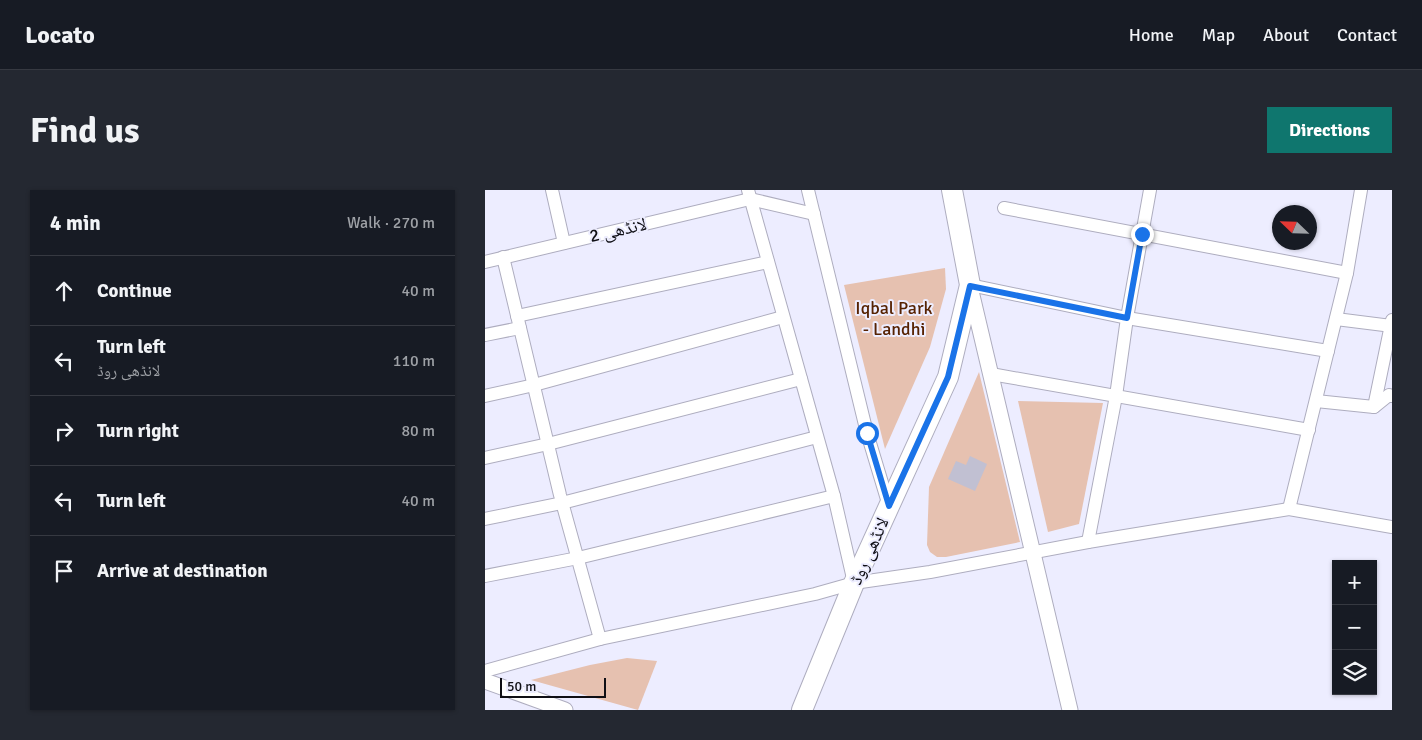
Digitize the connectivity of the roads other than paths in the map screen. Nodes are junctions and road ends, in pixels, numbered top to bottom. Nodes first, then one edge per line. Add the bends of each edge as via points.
1 (552, 190) edge
2 (808, 190) edge
3 (952, 190) edge
4 (1150, 190) edge
5 (1361, 190) edge
6 (753, 193) edge
7 (1004, 208) dead end
8 (814, 214) junction
9 (1142, 234) junction
10 (564, 243) junction
11 (503, 257) junction
12 (485, 262) edge
13 (768, 262) junction
14 (1347, 273) junction
15 (970, 286) junction
16 (783, 317) junction
17 (1127, 318) junction
18 (1336, 319) junction
19 (519, 322) junction
20 (1392, 324) edge
21 (485, 335) edge
22 (1328, 352) junction
23 (991, 374) junction
24 (801, 379) junction
25 (534, 385) junction
26 (485, 396) edge
27 (1116, 396) junction
28 (1392, 396) edge
29 (1316, 401) junction
30 (1374, 407) junction
31 (1309, 430) junction
32 (817, 437) junction
33 (548, 444) junction
34 (485, 458) edge
35 (834, 496) junction
36 (562, 503) junction
37 (889, 506) junction
38 (1289, 509) junction
39 (485, 519) edge
40 (1392, 527) edge
41 (1088, 542) junction
42 (1032, 551) junction
43 (578, 558) junction
44 (485, 576) edge
45 (854, 583) junction
46 (601, 639) junction
47 (485, 671) edge
48 (485, 681) edge
49 (565, 710) edge
50 (802, 710) edge
51 (1069, 710) edge

1 - 10 street
2 - 8 street
3 - 15 main road, لانڈھی روڈ
4 - 9 street
5 - 14 street
6 - 8 street
6 - 10 street, لانڈھی 2
6 - 13 street
7 - 9 street
8 - 37 street via 867,433
9 - 14 street
9 - 17 street
10 - 11 street, لانڈھی 2
11 - 12 street, لانڈھی 2
11 - 19 street
13 - 16 street
13 - 19 street
14 - 18 street
15 - 17 street
15 - 23 street
15 - 37 main road, لانڈھی روڈ via 948,377
16 - 24 street
16 - 25 street
17 - 22 street
17 - 27 street
18 - 20 street
18 - 22 street
19 - 21 street
19 - 25 street
20 - 30 street
22 - 29 street
23 - 27 street
23 - 42 street
24 - 32 street
24 - 33 street
25 - 26 street
25 - 33 street
27 - 31 street
27 - 41 street
28 - 30 street
29 - 30 street
29 - 31 street
31 - 38 street
32 - 35 street
32 - 36 street
33 - 34 street
33 - 36 street
35 - 43 street
35 - 45 street
36 - 39 street
36 - 43 street
37 - 45 main road, لانڈھی روڈ
38 - 40 street
38 - 41 street
41 - 42 street
42 - 45 street via 930,572
42 - 51 street
43 - 44 street
43 - 46 street
45 - 46 street
45 - 50 main road, لانڈھی روڈ
46 - 47 street
48 - 49 street

